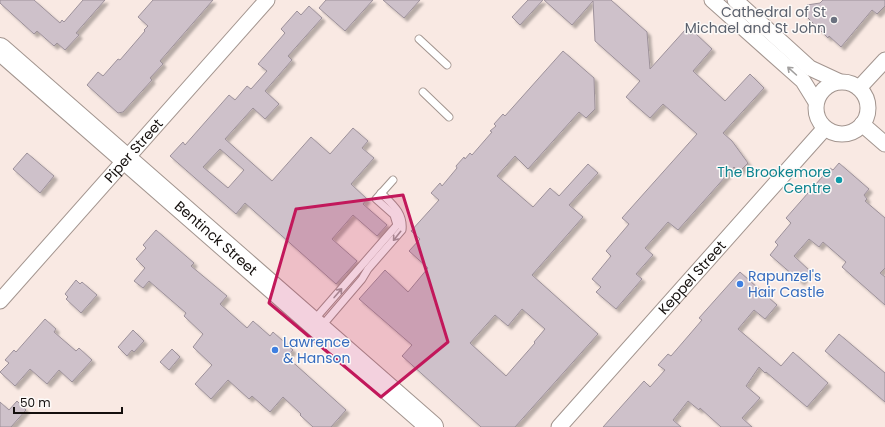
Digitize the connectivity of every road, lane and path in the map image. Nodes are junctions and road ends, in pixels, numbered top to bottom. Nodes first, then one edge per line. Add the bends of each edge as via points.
1 (267, 0) edge
2 (712, 0) edge
3 (735, 0) edge
4 (419, 40) dead end
5 (0, 49) edge
6 (885, 60) edge
7 (447, 65) dead end
8 (838, 81) junction
9 (860, 88) junction
10 (423, 92) dead end
11 (816, 102) junction
12 (449, 117) dead end
13 (862, 124) junction
14 (825, 128) junction
15 (885, 144) edge
16 (126, 159) junction
17 (393, 180) dead end
18 (0, 301) edge
19 (316, 325) junction
20 (560, 426) edge
21 (432, 427) edge

1 - 16 street, Piper Street
11 -> 2 street via 803,81
3 - 8 street via 810,68
4 - 7 lane
5 - 16 main road, Bentinck Street
6 - 9 street
8 - 9 street via 848,81
8 - 11 street via 823,89
9 - 13 street via 867,99 868,108
10 - 12 lane
11 - 14 street via 816,116
13 - 14 street via 844,134 831,132
13 - 15 street
14 - 20 street, Keppel Street
16 - 18 street, Piper Street
16 - 19 main road, Bentinck Street
17 - 19 lane via 381,193 402,217 402,230 362,279
19 - 21 main road, Bentinck Street

